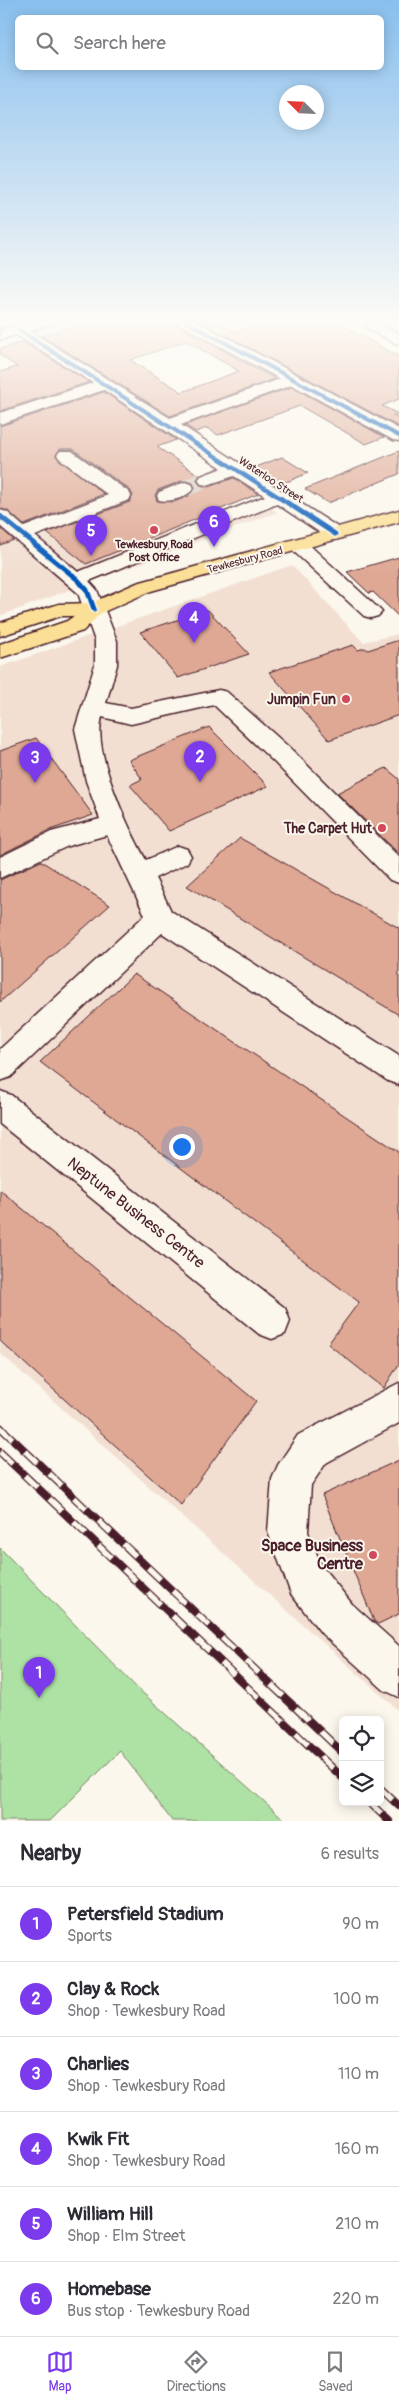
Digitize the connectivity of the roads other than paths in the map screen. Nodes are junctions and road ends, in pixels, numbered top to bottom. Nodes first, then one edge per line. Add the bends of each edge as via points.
1 (46, 404) edge
2 (135, 404) edge
3 (224, 404) edge
4 (340, 404) edge
5 (0, 419) edge
6 (168, 424) junction
7 (399, 436) edge
8 (66, 455) dead end
9 (236, 469) junction
10 (207, 480) tunnel mouth
11 (185, 488) tunnel mouth
12 (166, 496) dead end
13 (279, 497) junction
14 (0, 516) edge
15 (399, 516) edge
16 (22, 534) junction
17 (335, 534) junction
18 (298, 545) junction
19 (77, 579) junction
20 (94, 609) junction
21 (370, 612) dead end
22 (0, 630) edge
23 (0, 651) edge
24 (93, 708) junction
25 (115, 824) junction
26 (178, 856) dead end
27 (0, 868) edge
28 (399, 873) edge
29 (140, 874) junction
30 (160, 918) junction
31 (0, 1068) edge
32 (399, 1072) edge
33 (0, 1105) edge
34 (272, 1321) dead end
35 (399, 1402) edge
36 (399, 1675) edge

1 - 5 street
2 - 6 street, Waterloo Street
3 - 6 street
4 - 7 street
6 - 9 street, Waterloo Street
8 - 16 street via 122,496
9 - 10 street
9 - 13 street, Waterloo Street
11 - 12 street
13 - 17 street, Waterloo Street
13 - 19 street
14 - 16 street
15 - 17 highway, Tewkesbury Road
16 - 19 street
17 - 18 highway, Tewkesbury Road
18 - 20 highway, Tewkesbury Road via 144,587
18 - 21 street
19 - 20 street via 87,590
20 - 22 highway, Tewkesbury Road via 59,610
20 - 23 highway, Tewkesbury Road via 75,626
20 - 24 street via 106,641 106,665
24 - 25 street via 87,729 98,781
24 - 28 street via 131,716 219,697
25 - 27 street via 60,839
25 - 29 street
26 - 29 street
29 - 30 street
30 - 31 street
30 - 32 street
33 - 34 street, Neptune Business Centre
35 - 36 street via 312,1449 292,1479 288,1532 306,1579 336,1619

